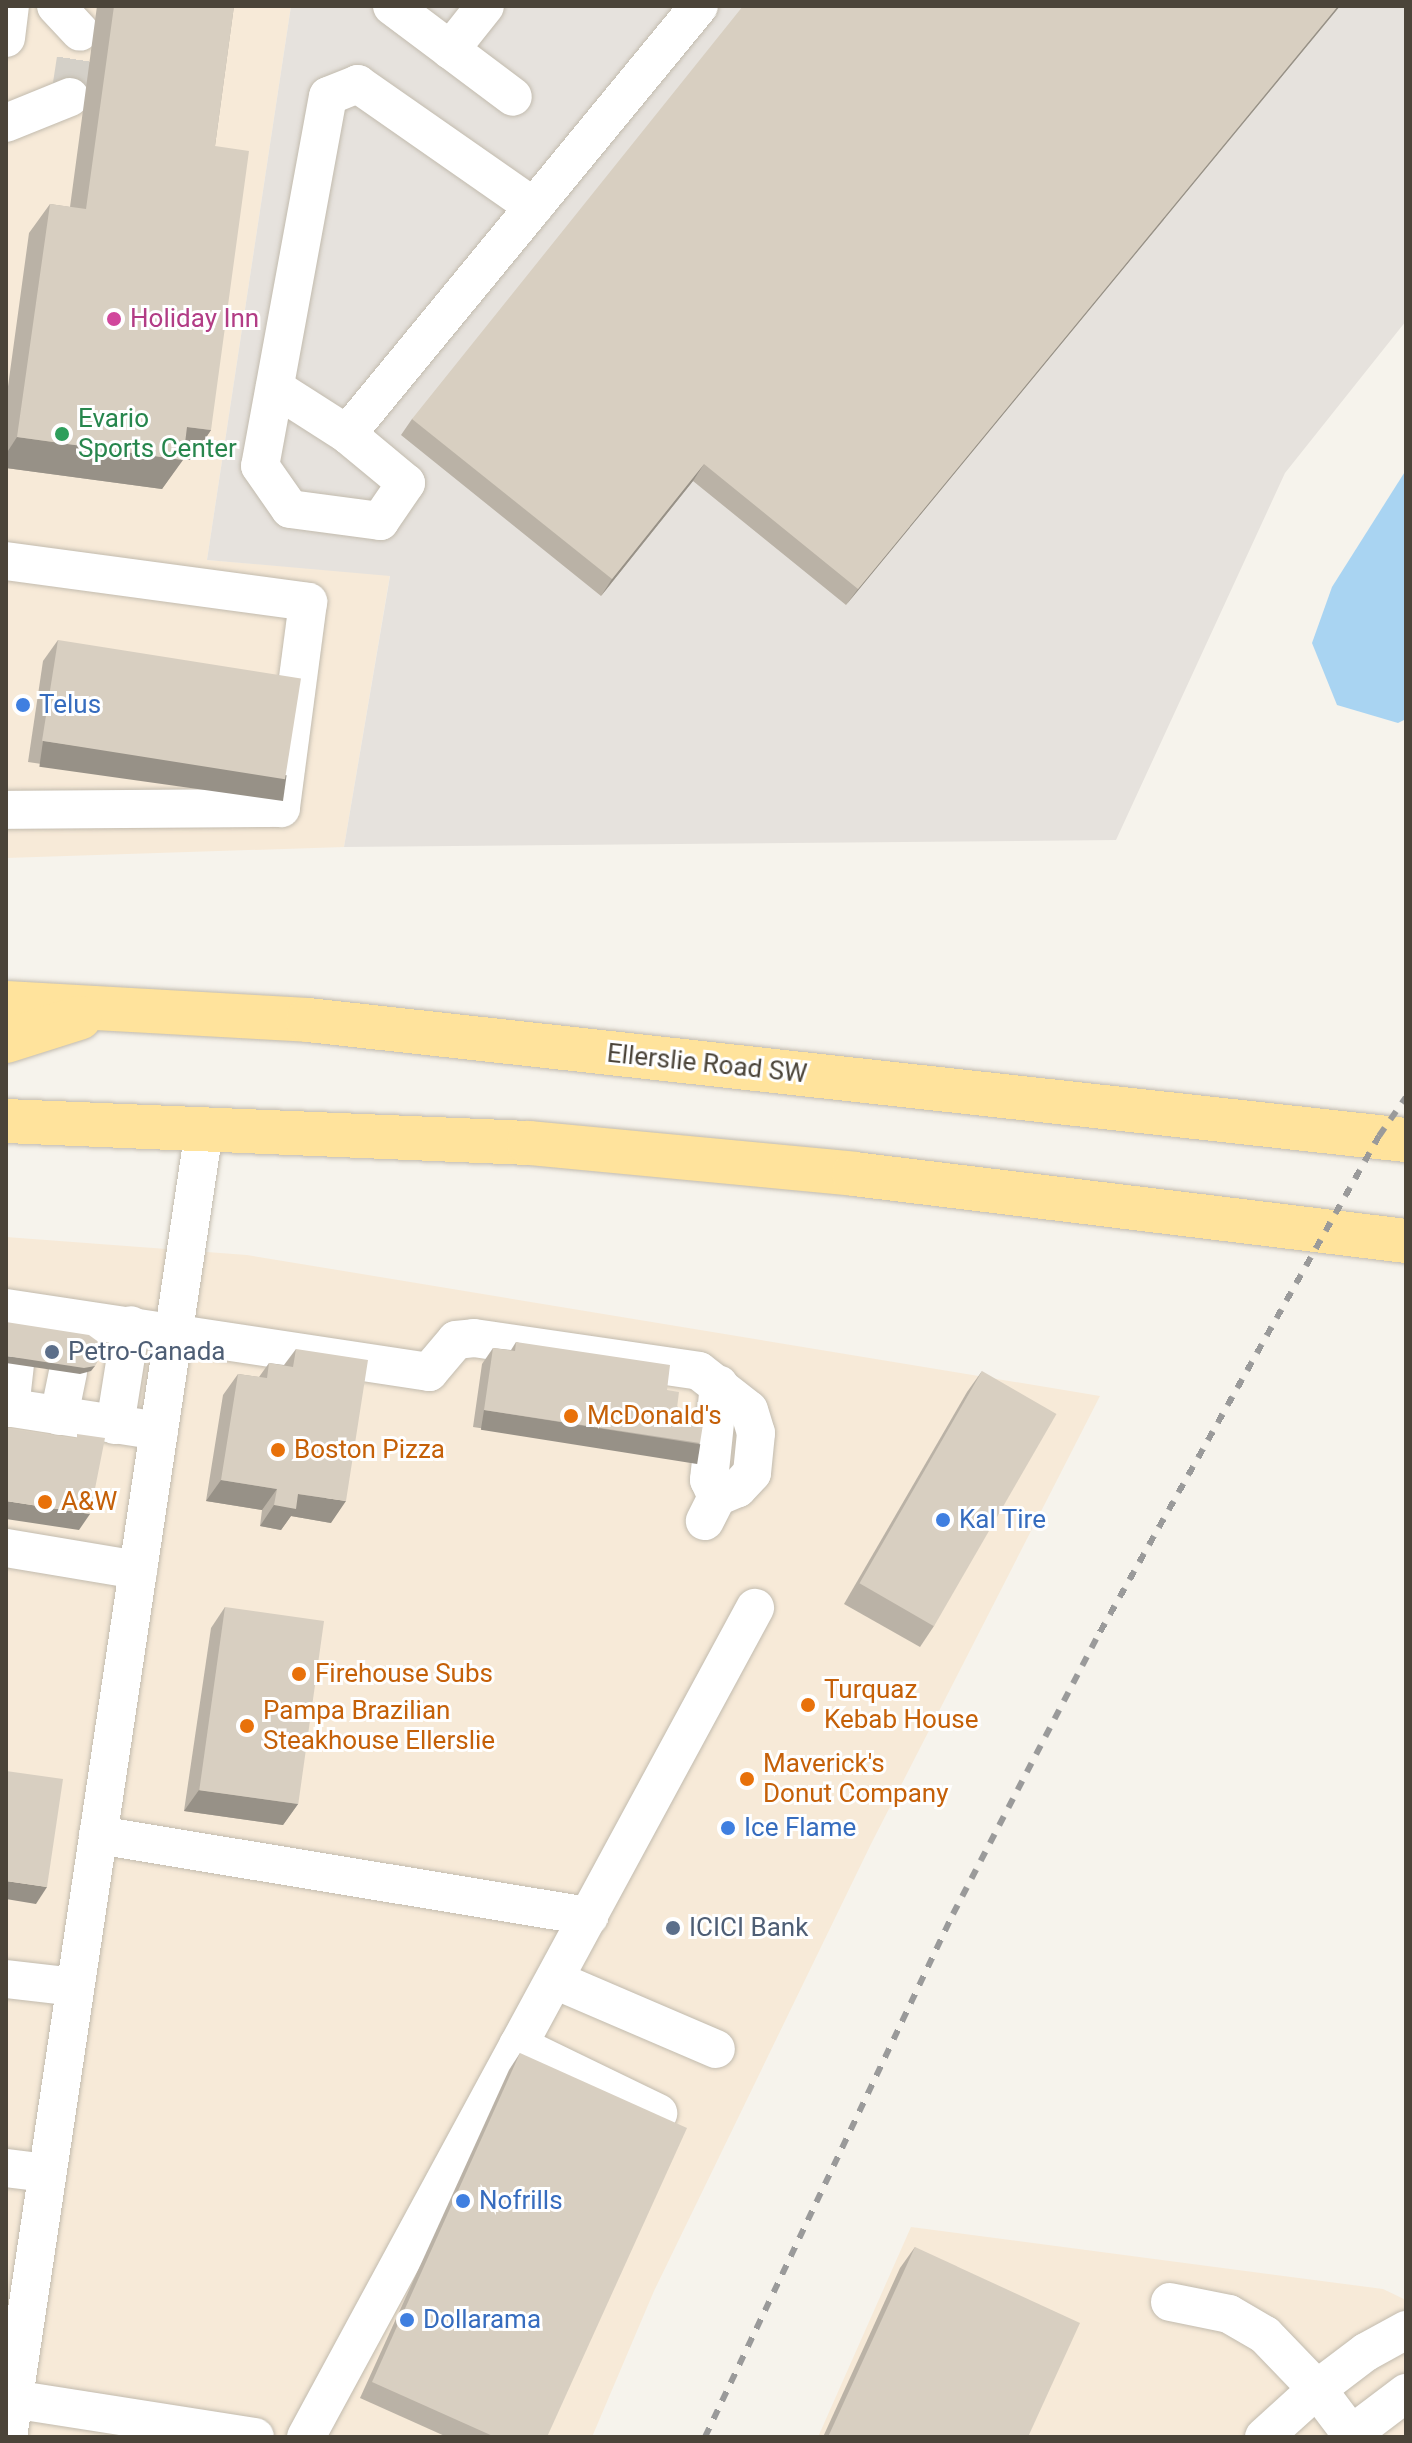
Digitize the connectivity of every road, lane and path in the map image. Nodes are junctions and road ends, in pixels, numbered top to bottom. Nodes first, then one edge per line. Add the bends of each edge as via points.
1 (10, 6) edge
2 (392, 6) edge
3 (485, 6) edge
4 (699, 6) edge
5 (6, 38) edge
6 (450, 50) junction
7 (70, 97) dead end
8 (513, 97) dead end
9 (6, 123) edge
10 (534, 207) junction
11 (275, 388) junction
12 (347, 434) junction
13 (6, 561) edge
14 (6, 810) edge
15 (6, 1003) edge
16 (108, 1009) junction
17 (6, 1041) edge
18 (6, 1121) edge
19 (204, 1130) junction
20 (1406, 1140) edge
21 (1406, 1241) edge
22 (131, 1325) junction
23 (16, 1328) edge
24 (174, 1331) junction
25 (73, 1343) junction
26 (8, 1408) edge
27 (59, 1416) junction
28 (115, 1425) junction
29 (159, 1431) junction
30 (711, 1509) dead end
31 (6, 1548) edge
32 (138, 1570) junction
33 (755, 1608) dead end
34 (98, 1835) junction
35 (589, 1916) junction
36 (6, 1979) edge
37 (555, 1980) junction
38 (75, 1987) junction
39 (518, 2045) junction
40 (716, 2049) dead end
41 (658, 2113) edge
42 (6, 2168) edge
43 (47, 2173) junction
44 (1170, 2302) dead end
45 (1406, 2330) edge
46 (1317, 2389) junction
47 (1406, 2393) edge
48 (10, 2398) edge
49 (1350, 2436) edge
50 (8, 2437) edge
51 (255, 2437) edge
52 (306, 2437) edge
53 (1264, 2437) edge

1 - 5 street
2 - 6 street
3 - 6 street
4 - 10 street
6 - 8 street
7 - 9 street
10 - 11 street via 358,84 328,96
10 - 12 street
11 - 12 street
11 - 12 street via 260,466 290,509 380,521 406,483
13 - 14 street via 308,602 281,808
15 - 16 main road, Ellerslie Road SW
16 - 17 main road
16 - 20 main road, Ellerslie Road SW via 308,1020
18 - 19 main road
19 - 21 main road via 529,1143 854,1174
19 - 24 street
22 - 24 street
22 - 25 street
22 - 28 street
23 - 25 street
23 - 26 street
24 - 29 street
24 - 30 street via 429,1372 456,1340 474,1338 699,1371 749,1410 756,1433 752,1473
25 - 27 street
26 - 27 street
27 - 28 street
28 - 29 street
29 - 32 street
31 - 32 street
32 - 34 street
33 - 35 street
34 - 35 street
34 - 38 street
35 - 37 street
36 - 38 street
37 - 39 street
37 - 40 street
38 - 43 street
39 - 41 street
39 - 52 street
42 - 43 street
43 - 48 street
44 - 46 street via 1246,2322
45 - 46 street
46 - 49 street
46 - 53 street
47 - 49 street
48 - 50 street
48 - 51 street

